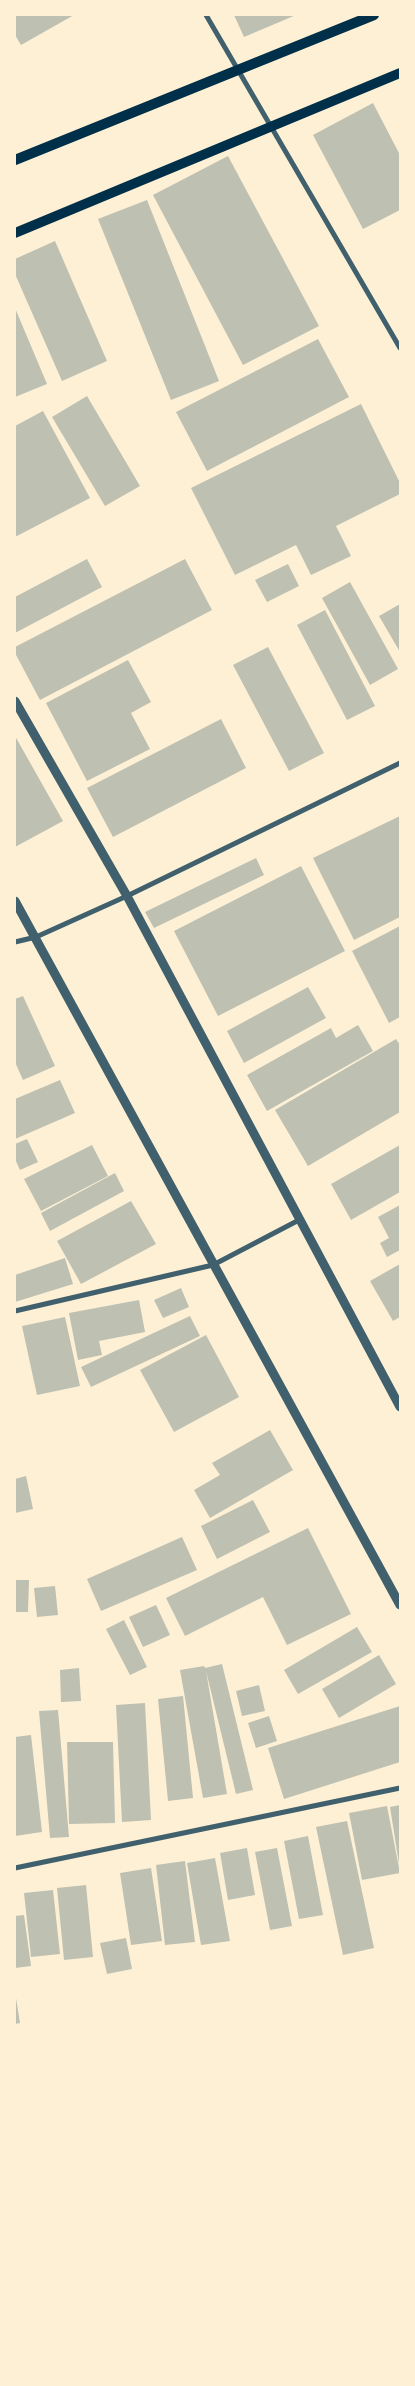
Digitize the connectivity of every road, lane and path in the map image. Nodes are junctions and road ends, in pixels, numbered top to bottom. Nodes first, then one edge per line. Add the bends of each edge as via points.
1 (206, 15) edge
2 (374, 15) edge
3 (237, 72) junction
4 (400, 73) edge
5 (271, 126) junction
6 (15, 160) edge
7 (15, 233) edge
8 (400, 348) edge
9 (15, 701) edge
10 (400, 763) edge
11 (127, 896) junction
12 (15, 901) edge
13 (36, 937) junction
14 (15, 942) edge
15 (299, 1220) junction
16 (214, 1265) junction
17 (15, 1311) edge
18 (400, 1407) edge
19 (400, 1605) edge
20 (400, 1788) edge
21 (15, 1868) edge

1 - 3 street
2 - 3 main road
3 - 5 street
3 - 6 main road
4 - 5 main road
5 - 7 main road
5 - 8 street
9 - 11 street
10 - 11 street
11 - 13 street
11 - 15 street
12 - 13 street
13 - 14 street
13 - 16 street
15 - 16 street
15 - 18 street
16 - 17 street
16 - 19 street
20 - 21 street

